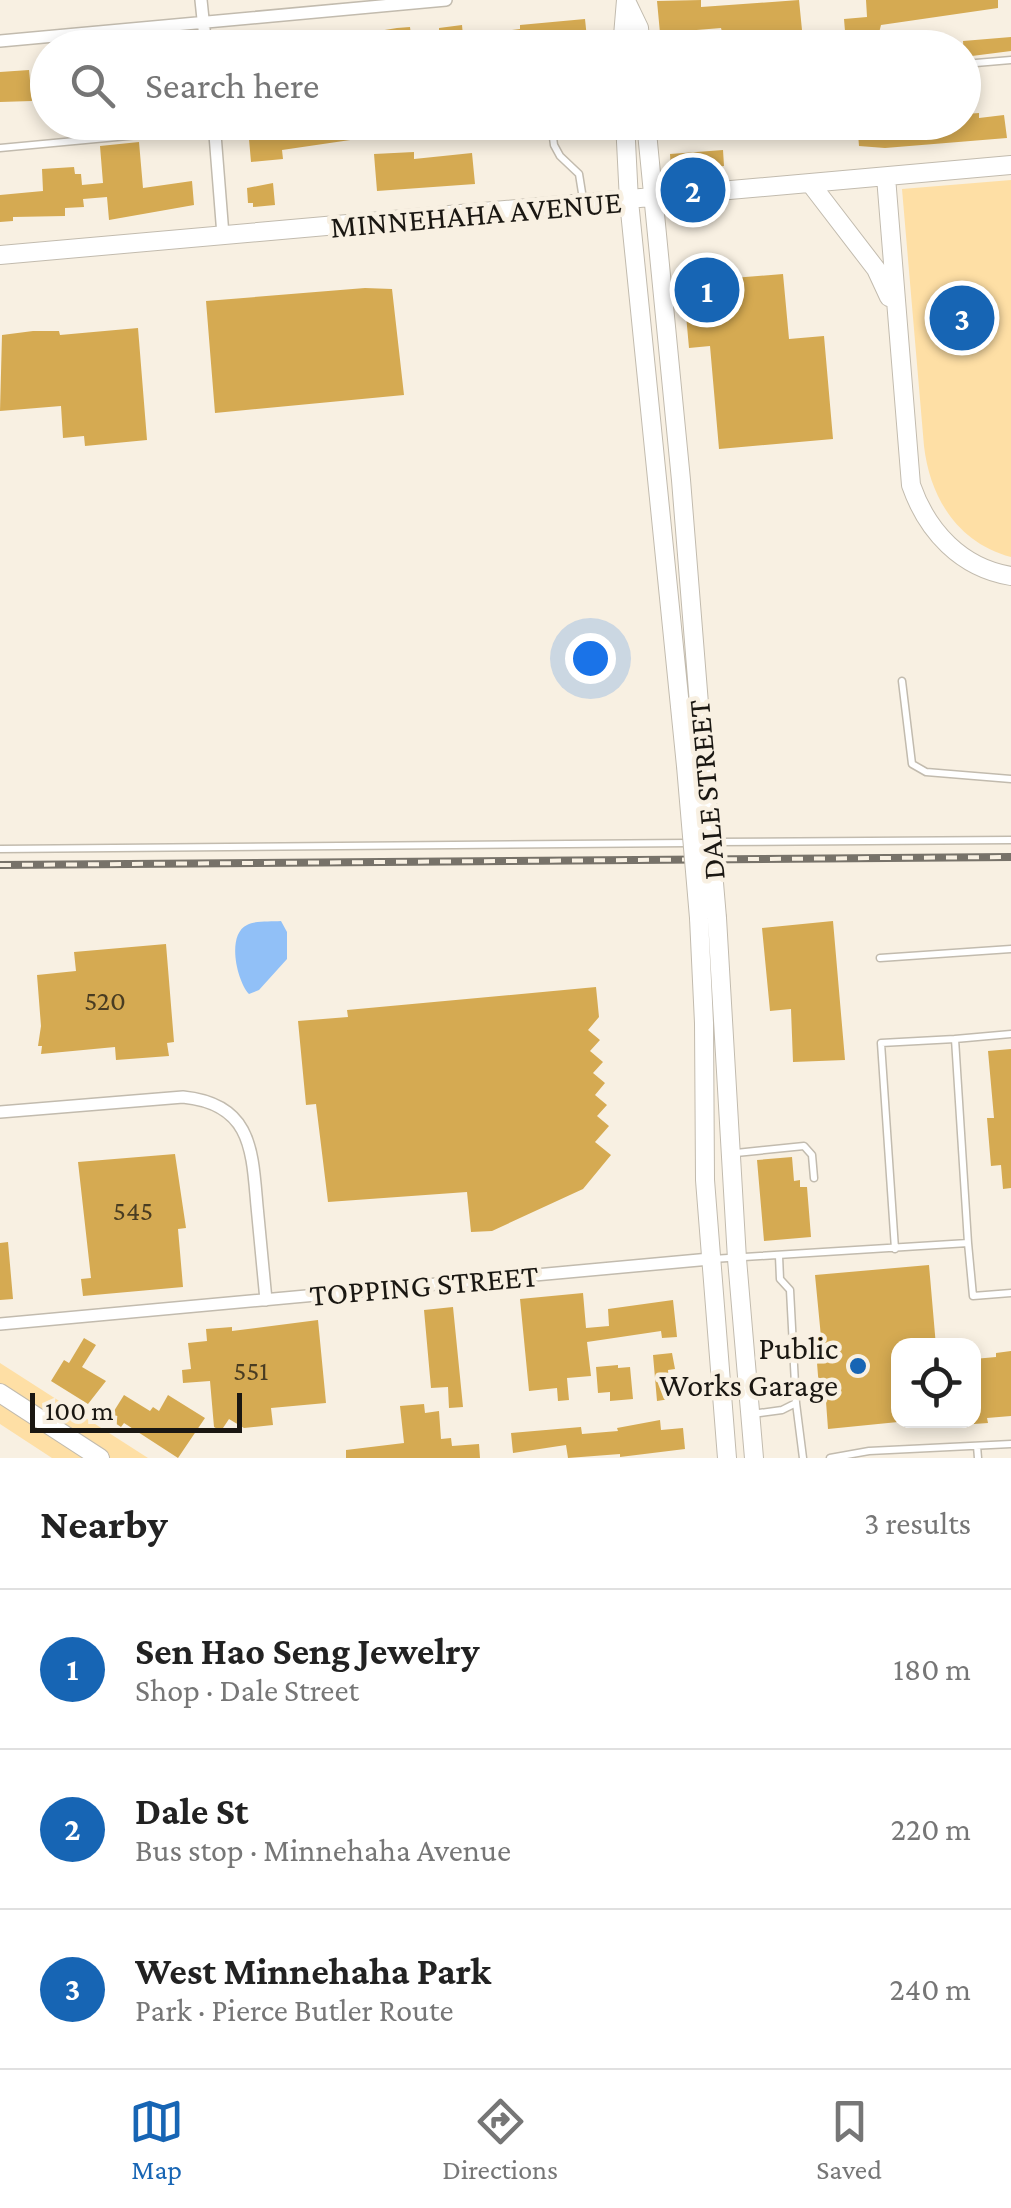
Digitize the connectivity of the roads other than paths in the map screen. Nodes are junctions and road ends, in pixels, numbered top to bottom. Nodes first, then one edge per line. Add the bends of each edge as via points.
1 (202, 0) edge
2 (446, 0) edge
3 (626, 1) edge
4 (204, 23) junction
5 (129, 30) edge
6 (205, 30) edge
7 (621, 30) edge
8 (639, 30) edge
9 (30, 39) edge
10 (0, 42) edge
11 (1011, 60) edge
12 (981, 63) edge
13 (74, 140) edge
14 (215, 140) edge
15 (554, 140) edge
16 (626, 140) edge
17 (648, 140) edge
18 (0, 148) edge
19 (1011, 165) edge
20 (886, 177) junction
21 (810, 183) junction
22 (654, 199) junction
23 (629, 201) junction
24 (584, 205) junction
25 (223, 236) junction
26 (0, 255) edge
27 (895, 311) junction
28 (1011, 576) edge
29 (902, 681) dead end
30 (695, 766) junction
31 (1011, 779) edge
32 (1011, 840) edge
33 (0, 849) edge
34 (708, 918) junction
35 (1011, 949) edge
36 (880, 958) dead end
37 (1011, 1034) edge
38 (955, 1040) junction
39 (0, 1112) edge
40 (730, 1154) junction
41 (814, 1178) dead end
42 (968, 1243) junction
43 (895, 1249) junction
44 (778, 1256) junction
45 (710, 1259) junction
46 (737, 1259) junction
47 (1011, 1293) edge
48 (266, 1300) junction
49 (0, 1324) edge
50 (0, 1394) edge
51 (796, 1402) junction
52 (751, 1414) junction
53 (1011, 1444) edge
54 (978, 1446) junction
55 (929, 1453) edge
56 (100, 1458) edge
57 (727, 1458) edge
58 (754, 1458) edge
59 (803, 1458) edge
60 (830, 1458) edge
61 (978, 1458) edge

1 - 4 street
2 - 4 street
3 - 7 main road
3 - 8 main road
4 - 5 street
4 - 6 street
9 - 10 street
11 - 12 lane
13 - 18 lane
14 - 25 street
15 - 24 lane via 579,174
16 - 23 main road, DALE STREET
17 - 22 main road, DALE STREET
19 - 20 main road, MINNEHAHA AVENUE
20 - 21 main road, MINNEHAHA AVENUE
20 - 27 main road
21 - 22 main road, MINNEHAHA AVENUE
21 - 27 main road via 876,268
22 - 23 main road, MINNEHAHA AVENUE
22 - 30 main road, DALE STREET
23 - 24 main road, MINNEHAHA AVENUE
23 - 30 main road, DALE STREET
24 - 25 main road, MINNEHAHA AVENUE
25 - 26 main road, MINNEHAHA AVENUE
27 - 28 main road via 907,462 918,505 957,553
29 - 31 lane via 912,764 926,772
30 - 34 main road, DALE STREET, bridge
32 - 33 lane
34 - 40 main road, DALE STREET
34 - 45 main road, DALE STREET
35 - 36 lane
37 - 38 lane
38 - 42 lane
38 - 43 lane via 881,1043
39 - 48 street via 182,1097 224,1110 254,1155
40 - 41 lane via 804,1146
40 - 46 main road, DALE STREET
42 - 43 lane, TOPPING STREET
42 - 47 lane via 973,1296
43 - 44 lane, TOPPING STREET
44 - 46 lane, TOPPING STREET
44 - 51 lane via 780,1280 790,1290
45 - 46 lane, TOPPING STREET
45 - 48 street, TOPPING STREET
45 - 57 main road, DALE STREET
46 - 52 main road, DALE STREET
48 - 49 street, TOPPING STREET
50 - 56 main road
51 - 52 lane
51 - 59 lane
52 - 58 main road, DALE STREET
53 - 54 lane
54 - 55 lane
54 - 61 lane
55 - 60 lane via 869,1451

